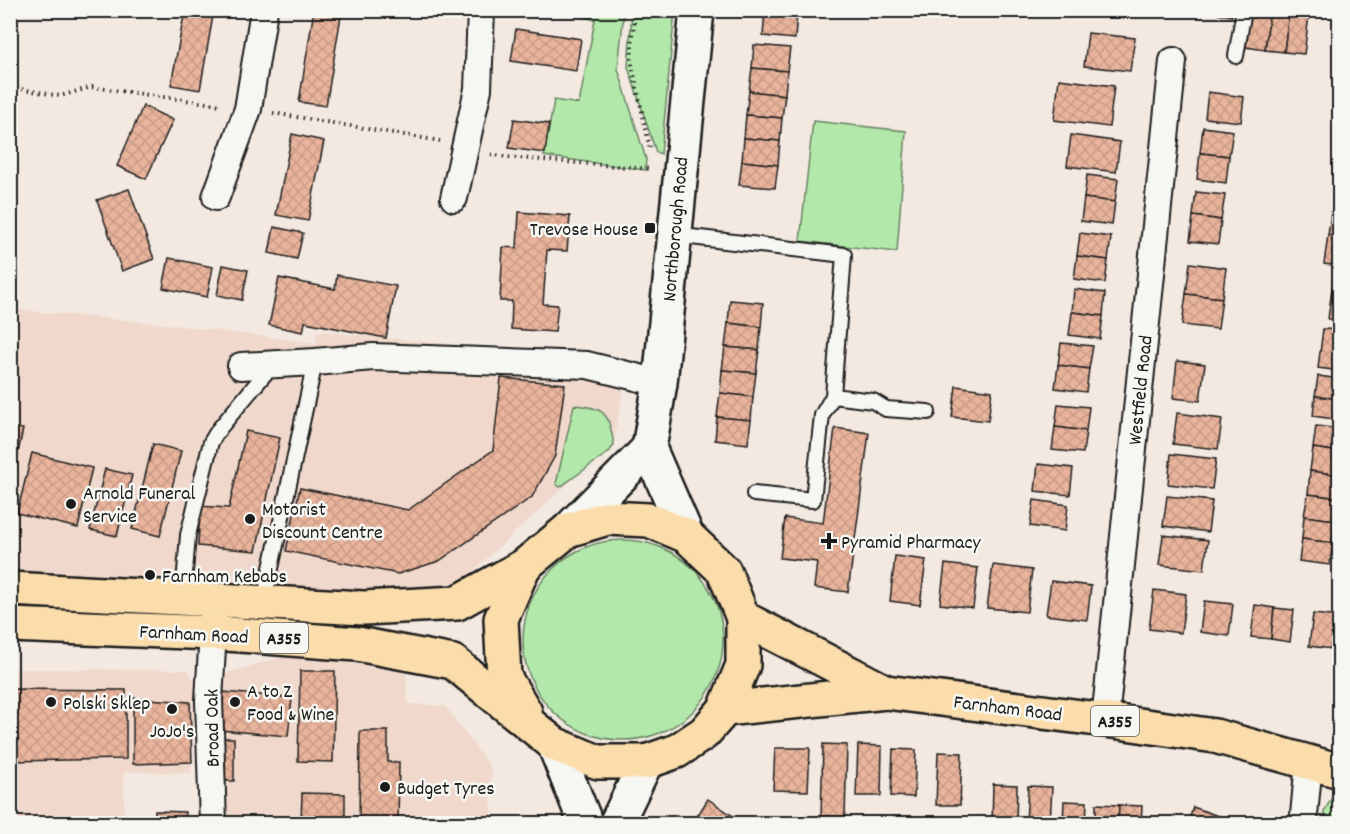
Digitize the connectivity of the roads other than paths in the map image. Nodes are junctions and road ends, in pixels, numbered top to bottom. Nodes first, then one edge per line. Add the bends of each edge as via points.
1 (481, 10) edge
2 (698, 10) edge
3 (1244, 10) edge
4 (263, 12) edge
5 (1236, 56) dead end
6 (1173, 61) dead end
7 (216, 197) dead end
8 (454, 198) dead end
9 (674, 235) junction
10 (315, 363) junction
11 (273, 364) junction
12 (241, 366) dead end
13 (660, 383) junction
14 (833, 396) junction
15 (928, 412) dead end
16 (649, 448) junction
17 (754, 494) dead end
18 (568, 530) junction
19 (687, 536) junction
20 (524, 566) junction
21 (10, 589) edge
22 (198, 598) junction
23 (264, 601) junction
24 (743, 618) junction
25 (10, 625) edge
26 (213, 633) junction
27 (886, 692) junction
28 (724, 709) junction
29 (1105, 720) junction
30 (543, 735) junction
31 (646, 762) junction
32 (1324, 766) edge
33 (213, 824) edge
34 (586, 824) edge
35 (616, 824) edge
36 (1305, 824) edge

1 - 8 street via 478,89
2 - 9 street, Northborough Road
3 - 5 lane
4 - 7 street via 248,109
6 - 29 street, Westfield Road
9 - 13 street, Northborough Road
9 - 14 lane via 844,255
10 - 11 street
10 - 13 street via 373,357 587,365
10 - 23 lane
11 - 12 street
11 - 22 lane via 212,442 188,535
13 - 16 street, Northborough Road
14 - 15 lane via 873,401 886,409
14 - 17 lane via 822,415 813,500
16 - 18 street
16 - 19 street
18 - 19 main road, Farnham Road / A355 via 608,518 649,520
18 - 20 main road, Farnham Road / A355
19 - 24 main road, Farnham Road / A355 via 724,571
20 - 23 main road, Farnham Road / A355 via 457,603 364,608
20 - 30 main road, Farnham Road / A355 via 501,619 504,677
21 - 22 main road, Farnham Road / A355
22 - 23 main road, Farnham Road / A355
22 - 26 street, Broad Oak
24 - 27 main road, Farnham Road / A355
24 - 28 main road, Farnham Road / A355 via 743,665
25 - 26 main road, Farnham Road / A355
26 - 30 main road, Farnham Road / A355 via 357,644 453,662
26 - 33 street, Broad Oak via 209,699
27 - 28 main road, Farnham Road / A355
27 - 29 main road, Farnham Road / A355
28 - 31 main road, Farnham Road / A355 via 695,740 677,752
29 - 32 main road, Farnham Road / A355 via 1215,736
30 - 31 main road, Farnham Road / A355 via 598,762
30 - 34 street
31 - 35 street
32 - 36 street via 1304,815

